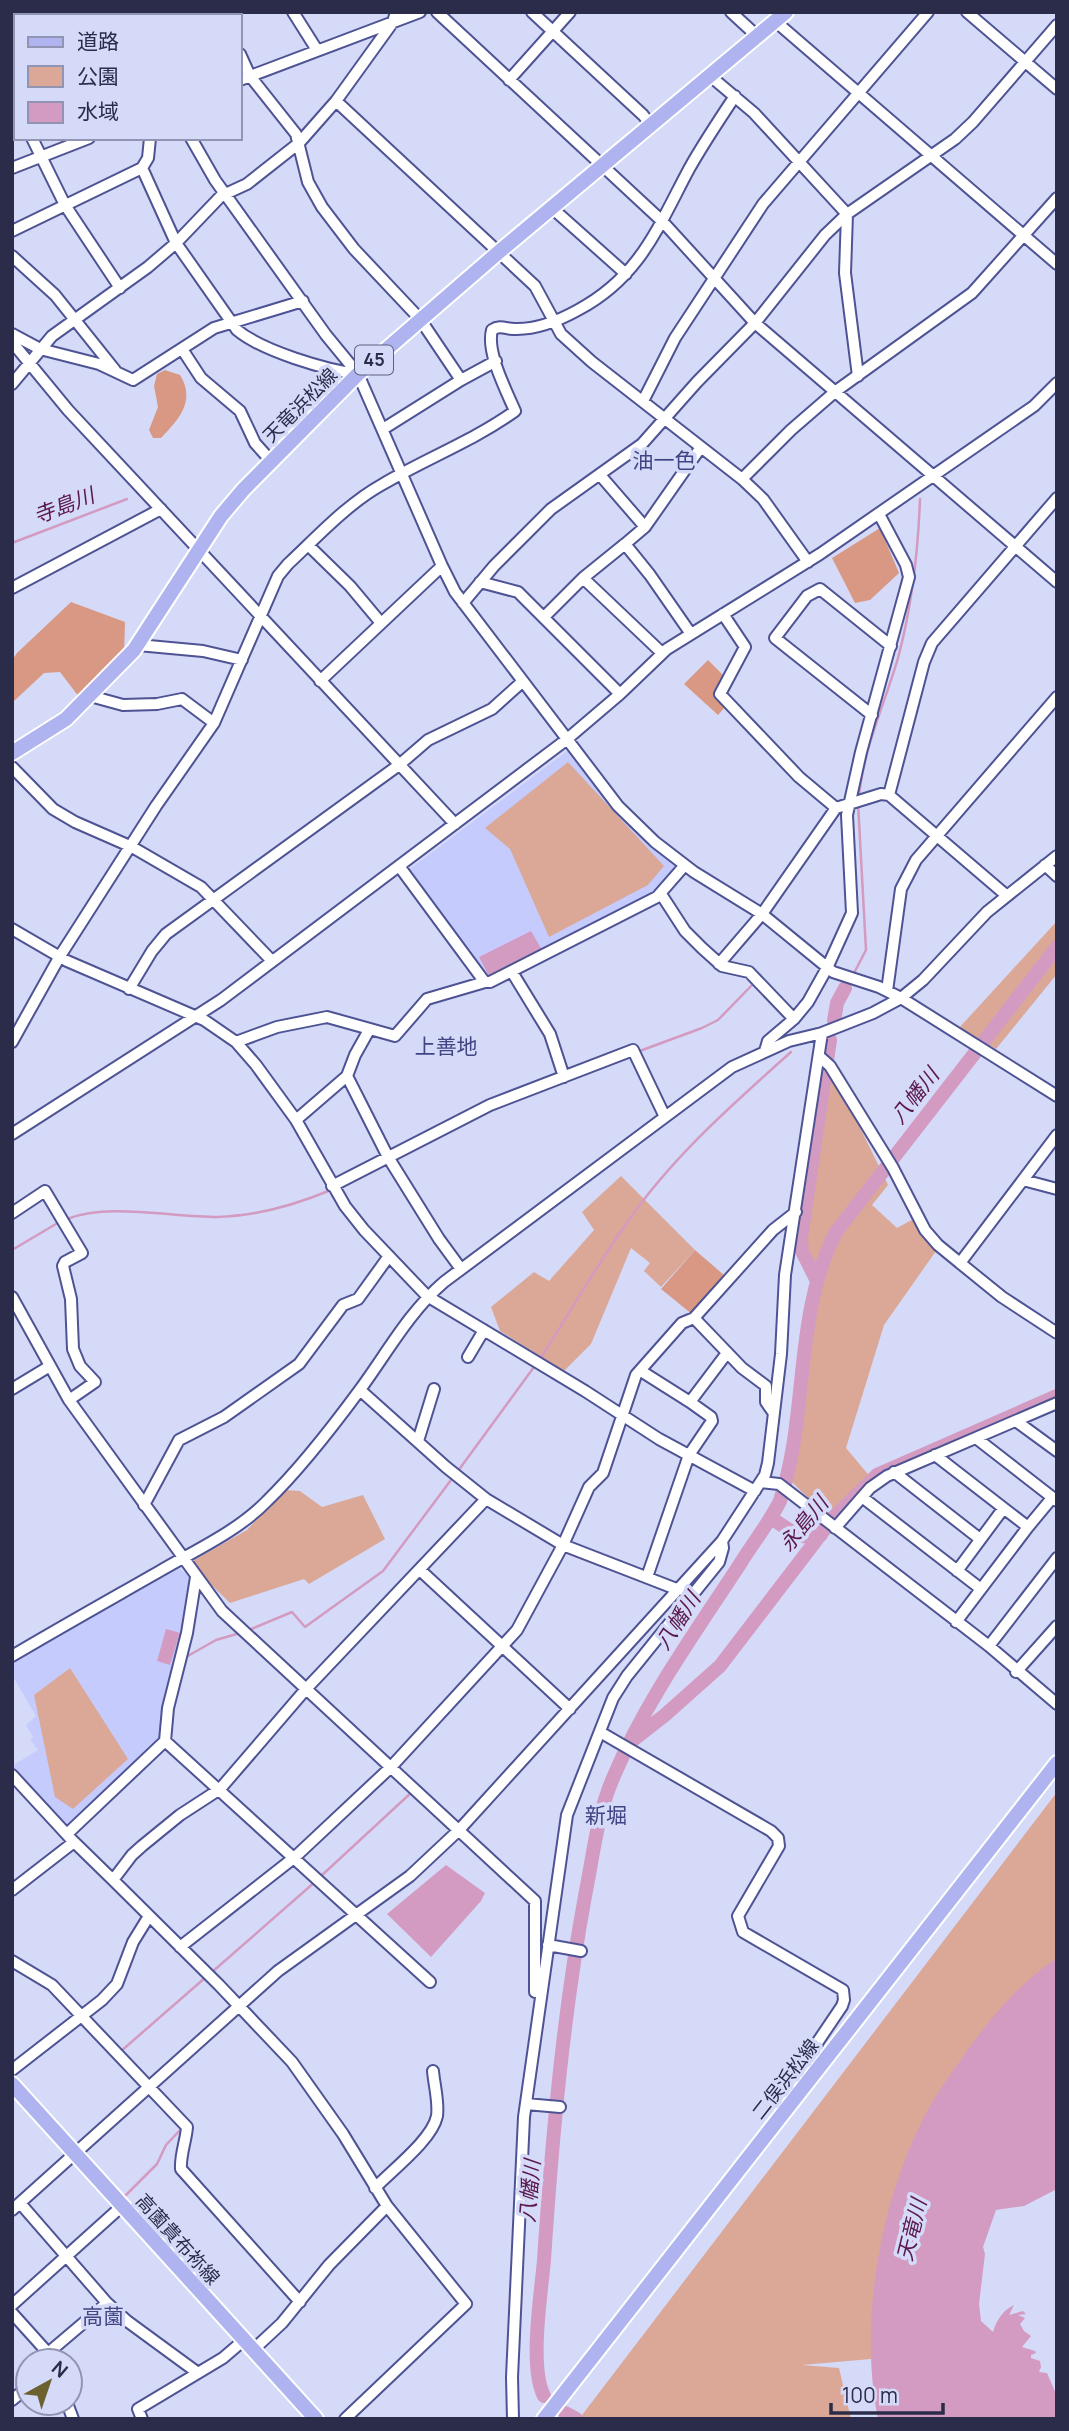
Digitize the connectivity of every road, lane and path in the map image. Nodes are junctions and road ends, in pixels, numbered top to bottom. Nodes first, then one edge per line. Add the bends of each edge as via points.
1 (293, 12) edge
2 (420, 12) edge
3 (437, 12) edge
4 (532, 12) edge
5 (570, 12) edge
6 (731, 12) edge
7 (928, 12) edge
8 (967, 12) edge
9 (395, 17) edge
10 (780, 17) edge
11 (1057, 24) edge
12 (551, 31) junction
13 (757, 36) junction
14 (317, 50) junction
15 (1026, 62) junction
16 (709, 75) junction
17 (245, 78) edge
18 (509, 80) junction
19 (1057, 89) edge
20 (858, 93) junction
21 (735, 96) junction
22 (336, 101) junction
23 (651, 125) junction
24 (33, 140) edge
25 (84, 140) edge
26 (150, 140) edge
27 (192, 140) edge
28 (299, 143) junction
29 (932, 156) junction
30 (40, 157) junction
31 (800, 161) junction
32 (603, 166) junction
33 (12, 168) edge
34 (142, 168) junction
35 (226, 194) junction
36 (1057, 198) edge
37 (65, 205) junction
38 (552, 208) junction
39 (847, 214) junction
40 (663, 222) junction
41 (12, 232) edge
42 (1024, 236) junction
43 (176, 243) junction
44 (500, 251) junction
45 (12, 256) edge
46 (1057, 264) edge
47 (626, 274) junction
48 (716, 277) junction
49 (120, 288) junction
50 (303, 301) junction
51 (74, 319) junction
52 (420, 319) junction
53 (232, 321) junction
54 (554, 322) junction
55 (755, 323) junction
56 (12, 334) edge
57 (12, 342) edge
58 (40, 349) junction
59 (182, 349) junction
60 (496, 361) junction
61 (29, 364) junction
62 (116, 373) junction
63 (358, 374) junction
64 (858, 376) junction
65 (461, 380) junction
66 (1057, 383) edge
67 (12, 384) edge
68 (835, 391) junction
69 (643, 401) junction
70 (667, 419) junction
71 (383, 429) junction
72 (701, 446) junction
73 (272, 462) junction
74 (402, 473) junction
75 (933, 474) junction
76 (600, 475) junction
77 (741, 478) junction
78 (1057, 498) edge
79 (161, 509) junction
80 (879, 514) junction
81 (645, 527) junction
82 (625, 544) junction
83 (308, 545) junction
84 (1016, 546) junction
85 (198, 548) junction
86 (808, 562) junction
87 (442, 566) junction
88 (583, 578) junction
89 (480, 582) junction
90 (1057, 582) edge
91 (12, 589) edge
92 (463, 603) junction
93 (723, 614) junction
94 (262, 617) junction
95 (544, 617) junction
96 (381, 623) junction
97 (691, 634) junction
98 (138, 645) junction
99 (891, 646) junction
100 (662, 653) junction
101 (242, 660) junction
102 (320, 681) junction
103 (522, 682) junction
104 (620, 694) junction
105 (90, 696) junction
106 (1057, 697) edge
107 (872, 715) junction
108 (214, 723) junction
109 (566, 740) junction
110 (12, 753) edge
111 (399, 765) junction
112 (12, 767) edge
113 (889, 795) junction
114 (855, 803) junction
115 (836, 808) junction
116 (455, 824) junction
117 (937, 835) junction
118 (132, 847) junction
119 (1057, 856) edge
120 (685, 865) junction
121 (1045, 865) junction
122 (399, 866) junction
123 (1057, 876) edge
124 (661, 894) junction
125 (1006, 895) junction
126 (214, 898) junction
127 (762, 914) junction
128 (12, 929) edge
129 (60, 956) junction
130 (272, 961) junction
131 (719, 964) junction
132 (827, 968) junction
133 (512, 972) junction
134 (485, 982) junction
135 (129, 989) junction
136 (887, 991) junction
137 (901, 998) junction
138 (197, 1017) junction
139 (794, 1019) junction
140 (369, 1030) junction
141 (822, 1033) junction
142 (12, 1042) edge
143 (236, 1042) junction
144 (765, 1051) junction
145 (825, 1061) junction
146 (347, 1076) junction
147 (564, 1077) junction
148 (1057, 1096) edge
149 (665, 1117) junction
150 (296, 1120) junction
151 (12, 1134) edge
152 (1057, 1135) edge
153 (388, 1157) junction
154 (1023, 1180) junction
155 (332, 1186) junction
156 (1057, 1189) edge
157 (796, 1212) junction
158 (12, 1213) edge
159 (388, 1256) junction
160 (960, 1263) junction
161 (461, 1269) junction
162 (427, 1296) junction
163 (12, 1297) edge
164 (694, 1318) junction
165 (484, 1330) junction
166 (1057, 1333) edge
167 (727, 1353) junction
168 (468, 1357) dead end
169 (50, 1366) junction
170 (641, 1371) junction
171 (12, 1389) edge
172 (434, 1389) dead end
173 (360, 1390) junction
174 (69, 1400) junction
175 (690, 1402) junction
176 (1057, 1403) edge
177 (773, 1412) junction
178 (623, 1417) junction
179 (1016, 1421) junction
180 (976, 1438) junction
181 (418, 1441) junction
182 (1057, 1451) edge
183 (689, 1455) junction
184 (935, 1455) junction
185 (894, 1472) junction
186 (758, 1486) junction
187 (862, 1497) junction
188 (486, 1499) junction
189 (1054, 1499) edge
190 (144, 1505) junction
191 (1003, 1509) junction
192 (832, 1525) junction
193 (1028, 1527) junction
194 (980, 1539) junction
195 (722, 1541) junction
196 (563, 1545) junction
197 (182, 1558) junction
198 (1057, 1558) edge
199 (420, 1570) junction
200 (957, 1570) junction
201 (196, 1577) junction
202 (647, 1577) junction
203 (981, 1589) junction
204 (679, 1590) junction
205 (956, 1622) junction
206 (1057, 1626) edge
207 (502, 1646) junction
208 (989, 1646) junction
209 (12, 1656) edge
210 (1016, 1672) junction
211 (306, 1689) junction
212 (1057, 1704) edge
213 (570, 1709) junction
214 (600, 1732) junction
215 (165, 1741) junction
216 (1057, 1763) edge
217 (391, 1767) junction
218 (12, 1775) edge
219 (220, 1789) junction
220 (459, 1830) junction
221 (70, 1838) junction
222 (295, 1857) junction
223 (113, 1880) junction
224 (16, 1881) edge
225 (358, 1915) junction
226 (149, 1916) junction
227 (548, 1945) junction
228 (180, 1947) junction
229 (581, 1951) dead end
230 (12, 1961) edge
231 (430, 1982) dead end
232 (241, 2007) junction
233 (82, 2015) junction
234 (537, 2019) junction
235 (823, 2062) junction
236 (12, 2070) edge
237 (433, 2071) dead end
238 (12, 2084) edge
239 (150, 2087) junction
240 (526, 2104) junction
241 (560, 2107) dead end
242 (74, 2154) junction
243 (375, 2188) junction
244 (15, 2205) edge
245 (122, 2206) junction
246 (387, 2206) junction
247 (65, 2255) junction
248 (300, 2302) junction
249 (107, 2303) junction
250 (12, 2305) edge
251 (12, 2313) edge
252 (248, 2345) junction
253 (41, 2347) edge
254 (61, 2347) edge
255 (198, 2372) junction
256 (142, 2419) edge
257 (316, 2419) edge
258 (345, 2419) edge
259 (513, 2419) edge
260 (544, 2419) edge

1 - 14 street
2 - 9 street
3 - 18 street
4 - 12 street
5 - 12 street
6 - 13 street
7 - 20 street
8 - 15 street
9 - 14 street
9 - 22 street
10 - 13 main road, 天竜浜松線 / 45
10 - 20 street
11 - 15 street
12 - 18 street
12 - 23 street
13 - 16 main road, 天竜浜松線 / 45
14 - 17 street
15 - 19 street
15 - 29 street via 973,122
16 - 21 street
16 - 23 main road, 天竜浜松線 / 45
17 - 28 street
18 - 32 street
20 - 29 street
20 - 31 street
21 - 31 street
21 - 40 street
22 - 28 street
22 - 44 street
23 - 32 main road, 天竜浜松線 / 45
24 - 30 street
25 - 30 street
26 - 34 street
27 - 35 street
28 - 35 street via 247,184
28 - 52 street via 308,182 322,207 354,249
29 - 39 street
29 - 42 street
30 - 33 street
30 - 37 street
31 - 39 street
31 - 48 street via 763,204
32 - 38 main road, 天竜浜松線 / 45
32 - 40 street
34 - 37 street
34 - 43 street
35 - 43 street
35 - 50 street
36 - 42 street
37 - 41 street
37 - 49 street
38 - 44 main road, 天竜浜松線 / 45
38 - 47 street
39 - 55 street
39 - 64 street via 845,274
40 - 47 street
40 - 48 street
42 - 46 street
42 - 64 street via 972,293
43 - 49 street
43 - 53 street
44 - 52 main road, 天竜浜松線 / 45
44 - 54 street via 536,286
45 - 51 street
47 - 54 street via 603,296
48 - 55 street
48 - 69 street via 675,338
49 - 51 street
50 - 53 street
50 - 63 street
51 - 58 street
51 - 62 street
52 - 63 main road, 天竜浜松線 / 45
52 - 65 street
53 - 59 street
53 - 63 street via 246,338 303,361
54 - 60 street via 492,330 489,339
54 - 69 street via 561,334
55 - 68 street
55 - 70 street
56 - 58 street
57 - 61 street
58 - 61 street
58 - 62 street
59 - 62 street via 133,380
59 - 73 street via 201,379 240,411
60 - 65 street
60 - 74 street via 515,411 477,437
61 - 67 street
61 - 79 street
63 - 71 street
63 - 73 main road, 天竜浜松線 / 45
64 - 68 street
65 - 71 street
66 - 75 street via 1034,406
68 - 75 street
68 - 77 street
69 - 70 street
70 - 72 street
70 - 76 street
71 - 74 street
72 - 77 street
72 - 81 street
73 - 85 main road, 天竜浜松線 / 45 via 220,516
74 - 83 street via 358,500
74 - 87 street
75 - 80 street
75 - 84 street
76 - 81 street
76 - 89 street via 551,509
77 - 86 street via 763,499
78 - 84 street
79 - 85 street
79 - 91 street
80 - 86 street
80 - 99 street via 909,577
81 - 82 street
82 - 88 street
82 - 97 street
83 - 94 street via 278,576
83 - 96 street
84 - 90 street
84 - 113 street via 932,643
85 - 94 street
85 - 98 main road, 天竜浜松線 / 45
86 - 93 street
87 - 92 street
87 - 96 street
88 - 95 street
88 - 100 street
89 - 92 street
89 - 95 street via 518,592
92 - 103 street
93 - 97 street
93 - 115 street via 745,647 720,694 799,777
94 - 101 street
94 - 102 street
95 - 104 street
96 - 102 street
97 - 100 street
98 - 101 street
98 - 105 main road, 天竜浜松線 / 45
99 - 107 street
99 - 107 street via 820,589 807,596 775,638
100 - 104 street
101 - 108 street
102 - 111 street
103 - 109 street
103 - 111 street via 492,709 428,740
104 - 109 street
105 - 108 street via 123,705 182,699
105 - 110 main road, 天竜浜松線 / 45 via 66,719
106 - 117 street
107 - 114 street via 852,790
108 - 118 street
109 - 116 street
109 - 120 street via 618,806
111 - 116 street
111 - 126 street
112 - 118 street via 53,809
113 - 114 street
113 - 117 street
114 - 115 street
114 - 132 street via 847,815 852,913
115 - 127 street
116 - 122 street
117 - 125 street
117 - 136 street via 916,860 901,890
118 - 126 street
118 - 129 street
119 - 121 street
120 - 124 street
120 - 127 street
121 - 123 street
121 - 125 street
122 - 130 street
122 - 134 street
124 - 131 street via 685,931
124 - 133 street
125 - 137 street
126 - 130 street
126 - 135 street via 166,934
127 - 131 street
127 - 132 street
128 - 129 street
129 - 135 street
129 - 142 street
130 - 138 street
131 - 139 street via 749,972
132 - 136 street
132 - 139 street
133 - 134 street
133 - 147 street via 550,1034
134 - 140 street via 427,999 395,1037
135 - 138 street
136 - 137 street
137 - 141 street
137 - 148 street
138 - 143 street
138 - 151 street
139 - 144 street via 768,1041
140 - 143 street via 327,1017 277,1027
140 - 146 street
141 - 144 street
141 - 145 street
143 - 150 street
144 - 149 street via 732,1067
145 - 157 street
145 - 160 street via 893,1168 925,1230
146 - 150 street
146 - 153 street
147 - 149 street via 634,1053
147 - 153 street via 490,1105
149 - 161 street
150 - 155 street
152 - 154 street
153 - 155 street
153 - 161 street
154 - 156 street
154 - 160 street
155 - 159 street
157 - 164 street via 773,1230
157 - 177 street via 785,1275
158 - 174 street via 45,1191 82,1253 63,1266 71,1299 74,1349 80,1366 95,1382
159 - 162 street
159 - 190 street via 358,1299 343,1305 299,1364 224,1417 179,1440
160 - 166 street
161 - 162 street
162 - 165 street
162 - 173 street
163 - 169 street
164 - 167 street
164 - 170 street via 682,1323
165 - 168 street
165 - 178 street
167 - 175 street
167 - 177 street via 766,1386 766,1402
169 - 171 street
169 - 174 street
170 - 175 street
170 - 178 street
172 - 181 street
173 - 181 street
173 - 197 street via 266,1503
174 - 190 street
175 - 183 street via 712,1421
176 - 179 street
177 - 186 street via 768,1463
178 - 183 street
178 - 196 street via 603,1473 589,1487
179 - 180 street
179 - 182 street
180 - 184 street
180 - 189 street
181 - 188 street
183 - 186 street
183 - 202 street
184 - 185 street
184 - 191 street
185 - 187 street
185 - 194 street
186 - 192 street via 779,1485
186 - 195 street
187 - 192 street
187 - 200 street
188 - 196 street
188 - 199 street
189 - 193 street
190 - 197 street
191 - 193 street
191 - 194 street
192 - 205 street
193 - 203 street
194 - 200 street
195 - 204 street
195 - 214 street via 719,1562 627,1676
196 - 202 street
196 - 207 street via 525,1616
197 - 201 street
197 - 209 street
198 - 208 street
199 - 207 street
199 - 211 street
200 - 203 street
201 - 211 street via 222,1611
201 - 215 street
202 - 204 street
203 - 205 street
204 - 213 street
205 - 208 street
206 - 210 street
207 - 213 street
207 - 217 street
208 - 210 street
210 - 212 street
211 - 217 street
211 - 219 street
213 - 220 street
214 - 227 street via 567,1815
214 - 235 street via 778,1838 779,1846 738,1916 739,1924 743,1931 843,1990 845,2000 817,2043
215 - 219 street
215 - 221 street
216 - 235 main road, 二俣浜松線
217 - 220 street
217 - 222 street
218 - 221 street
219 - 222 street
219 - 223 street via 142,1846
220 - 225 street via 410,1876
220 - 234 street via 535,1901
221 - 223 street
221 - 224 street
222 - 225 street
222 - 228 street
223 - 226 street
225 - 231 street
225 - 232 street via 278,1971
226 - 228 street
226 - 233 street via 117,1984
227 - 229 street
227 - 234 street
228 - 232 street
230 - 233 street via 52,1986
232 - 239 street
232 - 243 street via 292,2062
233 - 236 street
233 - 239 street
234 - 240 street
235 - 260 main road, 二俣浜松線
237 - 243 street via 437,2118 413,2152
238 - 242 main road, 高薗貴布祢線
239 - 242 street
239 - 248 street via 187,2127 180,2161 185,2175
240 - 241 street
240 - 259 street
242 - 244 street
242 - 245 main road, 高薗貴布祢線
243 - 246 street
244 - 247 street
245 - 247 street
245 - 252 main road, 高薗貴布祢線
246 - 248 street
246 - 258 street via 466,2304
247 - 249 street
247 - 250 street
248 - 252 street via 282,2323
249 - 254 street
249 - 255 street
251 - 253 street
252 - 255 street
252 - 257 main road, 高薗貴布祢線
255 - 256 street via 138,2409

